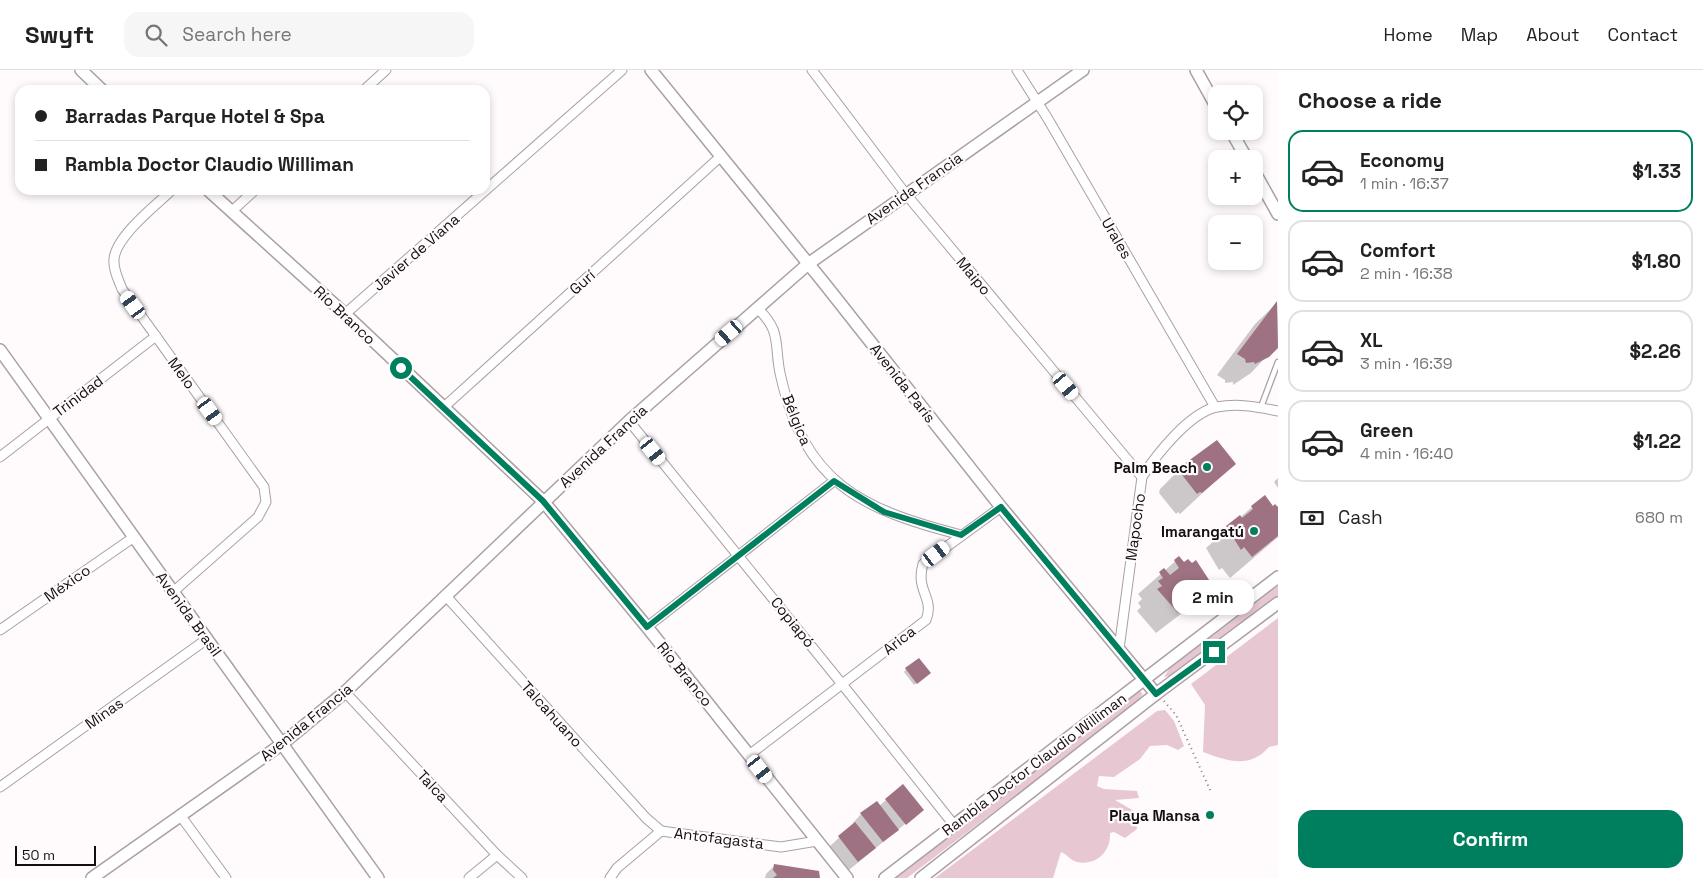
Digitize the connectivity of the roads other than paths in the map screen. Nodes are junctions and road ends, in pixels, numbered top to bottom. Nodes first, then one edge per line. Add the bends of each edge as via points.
1 (81, 70) edge
2 (386, 70) edge
3 (622, 70) edge
4 (651, 70) edge
5 (812, 70) edge
6 (1017, 70) edge
7 (1083, 70) edge
8 (1196, 70) edge
9 (97, 85) edge
10 (370, 85) edge
11 (1208, 92) edge
12 (1037, 102) junction
13 (720, 157) junction
14 (490, 186) edge
15 (1263, 187) edge
16 (905, 193) junction
17 (167, 195) edge
18 (214, 195) edge
19 (250, 195) edge
20 (480, 195) edge
21 (232, 211) junction
22 (1278, 214) edge
23 (808, 264) junction
24 (758, 308) junction
25 (345, 314) junction
26 (156, 336) junction
27 (0, 350) edge
28 (1278, 362) edge
29 (444, 407) junction
30 (1215, 407) junction
31 (1261, 408) junction
32 (1278, 411) edge
33 (49, 418) junction
34 (629, 421) junction
35 (0, 457) edge
36 (1142, 477) junction
37 (834, 481) junction
38 (543, 501) junction
39 (1001, 507) junction
40 (961, 535) junction
41 (134, 537) junction
42 (738, 554) junction
43 (1278, 577) edge
44 (173, 592) junction
45 (445, 595) junction
46 (1278, 602) edge
47 (1, 626) edge
48 (647, 627) junction
49 (207, 639) junction
50 (1119, 649) junction
51 (1144, 680) junction
52 (842, 684) junction
53 (345, 692) junction
54 (1156, 694) junction
55 (282, 744) junction
56 (749, 755) junction
57 (0, 787) edge
58 (180, 815) junction
59 (954, 825) junction
60 (661, 831) junction
61 (817, 841) junction
62 (498, 855) junction
63 (92, 878) edge
64 (226, 878) edge
65 (378, 878) edge
66 (469, 878) edge
67 (522, 878) edge
68 (610, 878) edge
69 (846, 878) edge
70 (885, 878) edge
71 (921, 878) edge

1 - 9 street
2 - 10 street
3 - 14 street, Javier de Viana
4 - 13 street, Avenida París
5 - 16 street, Maipo
6 - 12 street, Urales
7 - 12 street, Avenida Francia
8 - 11 street
12 - 16 street, Avenida Francia
12 - 30 street, Urales
13 - 23 street, Avenida París
13 - 29 street, Gurí
15 - 22 street
16 - 23 street, Avenida Francia
16 - 36 street, Maipo
17 - 26 street, Melo via 119,242 114,258 122,289
18 - 21 street, Río Branco
19 - 21 street
20 - 25 street, Javier de Viana
21 - 25 street, Río Branco
23 - 24 street, Avenida Francia
23 - 39 street, Avenida París
24 - 34 street, Avenida Francia
24 - 37 street, Bélgica via 775,330 780,372 802,440
25 - 29 street, Río Branco
26 - 33 street, Trinidad
26 - 44 street, Melo via 264,486 266,502 258,517
27 - 33 street, Avenida Brasil
28 - 31 lane
29 - 38 street, Río Branco
30 - 31 street via 1246,405
30 - 36 street, Mapocho via 1177,432 1155,455
31 - 32 street
33 - 35 street, Trinidad
33 - 41 street, Avenida Brasil
34 - 38 street, Avenida Francia
34 - 42 street, Copiapó
36 - 50 street, Mapocho
37 - 40 street, Bélgica via 884,512
37 - 42 street
38 - 45 street, Avenida Francia
38 - 48 street, Río Branco
39 - 40 street, Arica
39 - 50 street, Avenida París
40 - 52 street, Arica via 923,564 920,585 929,603 926,620
41 - 44 street, Avenida Brasil
41 - 47 street, México
42 - 48 street
42 - 52 street, Copiapó
43 - 51 street, Rambla Doctor Claudio Williman
44 - 49 street, Avenida Brasil
45 - 53 street, Avenida Francia
45 - 60 street, Talcahuano
46 - 54 street, Rambla Doctor Claudio Williman
48 - 56 street, Río Branco
49 - 55 street, Avenida Brasil
49 - 57 street, Minas
50 - 51 street, Avenida París
51 - 54 street, Avenida París
51 - 59 street, Rambla Doctor Claudio Williman
52 - 56 street, Arica
52 - 59 street, Copiapó
53 - 55 street, Avenida Francia
53 - 62 street, Talca
54 - 71 street, Rambla Doctor Claudio Williman
55 - 58 street, Avenida Francia
55 - 65 street, Avenida Brasil
56 - 61 street, Río Branco
58 - 63 street, Avenida Francia
58 - 64 street
59 - 70 street, Rambla Doctor Claudio Williman
60 - 61 street, Antofagasta via 781,847
60 - 68 street, Antofagasta via 617,868
61 - 69 street, Río Branco
62 - 66 street
62 - 67 street, Talca

